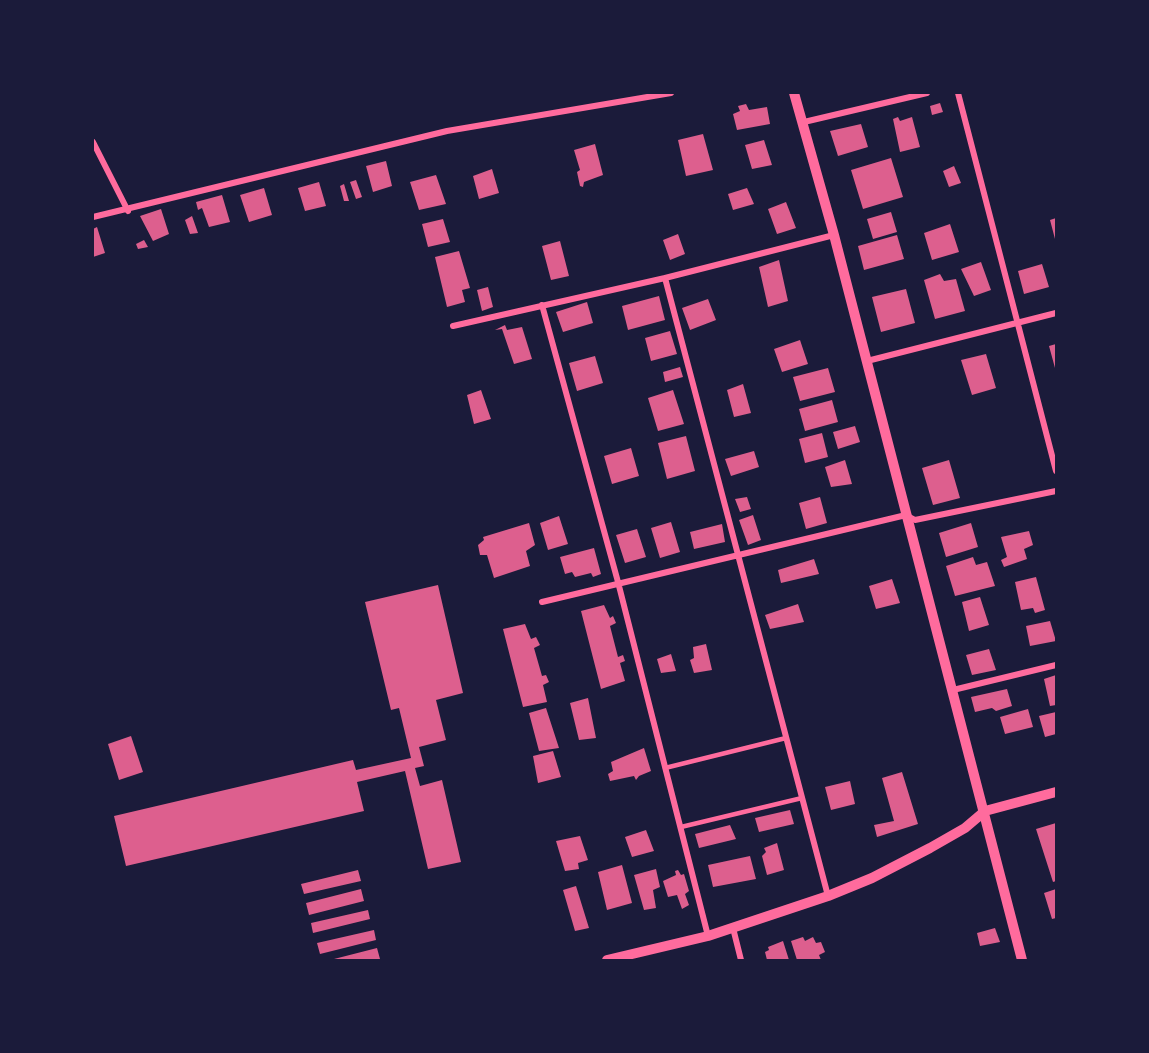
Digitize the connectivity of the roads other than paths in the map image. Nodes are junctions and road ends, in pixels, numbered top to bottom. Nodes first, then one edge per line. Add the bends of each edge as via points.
1 (671, 93) edge
2 (794, 93) edge
3 (927, 93) edge
4 (958, 93) edge
5 (804, 122) junction
6 (93, 142) edge
7 (128, 211) junction
8 (93, 218) edge
9 (834, 235) junction
10 (665, 278) junction
11 (542, 305) junction
12 (1056, 313) edge
13 (1017, 322) junction
14 (453, 326) dead end
15 (867, 361) junction
16 (1056, 471) edge
17 (1056, 491) edge
18 (906, 515) junction
19 (738, 556) junction
20 (618, 582) junction
21 (542, 602) dead end
22 (1056, 665) edge
23 (953, 690) junction
24 (786, 738) junction
25 (665, 768) junction
26 (1056, 792) edge
27 (802, 798) junction
28 (985, 811) junction
29 (681, 827) junction
30 (828, 896) junction
31 (732, 928) junction
32 (708, 936) junction
33 (607, 960) edge
34 (741, 960) edge
35 (1022, 960) edge

1 - 7 street via 447,131
2 - 5 street
3 - 5 street
4 - 13 street
5 - 9 street
6 - 7 street
7 - 8 street
9 - 10 street
9 - 15 street
10 - 11 street
10 - 19 street
11 - 14 street
11 - 20 street
12 - 13 street
13 - 15 street
13 - 16 street
15 - 18 street
17 - 18 street via 915,520
18 - 19 street
18 - 23 street
19 - 20 street
19 - 24 street
20 - 21 street
20 - 25 street
22 - 23 street
23 - 28 street
24 - 25 lane
24 - 27 street
25 - 29 street
26 - 28 street
27 - 29 lane
27 - 30 street
28 - 30 street via 930,848
28 - 35 street
29 - 32 street
30 - 31 street
31 - 32 street
31 - 34 street
32 - 33 street

